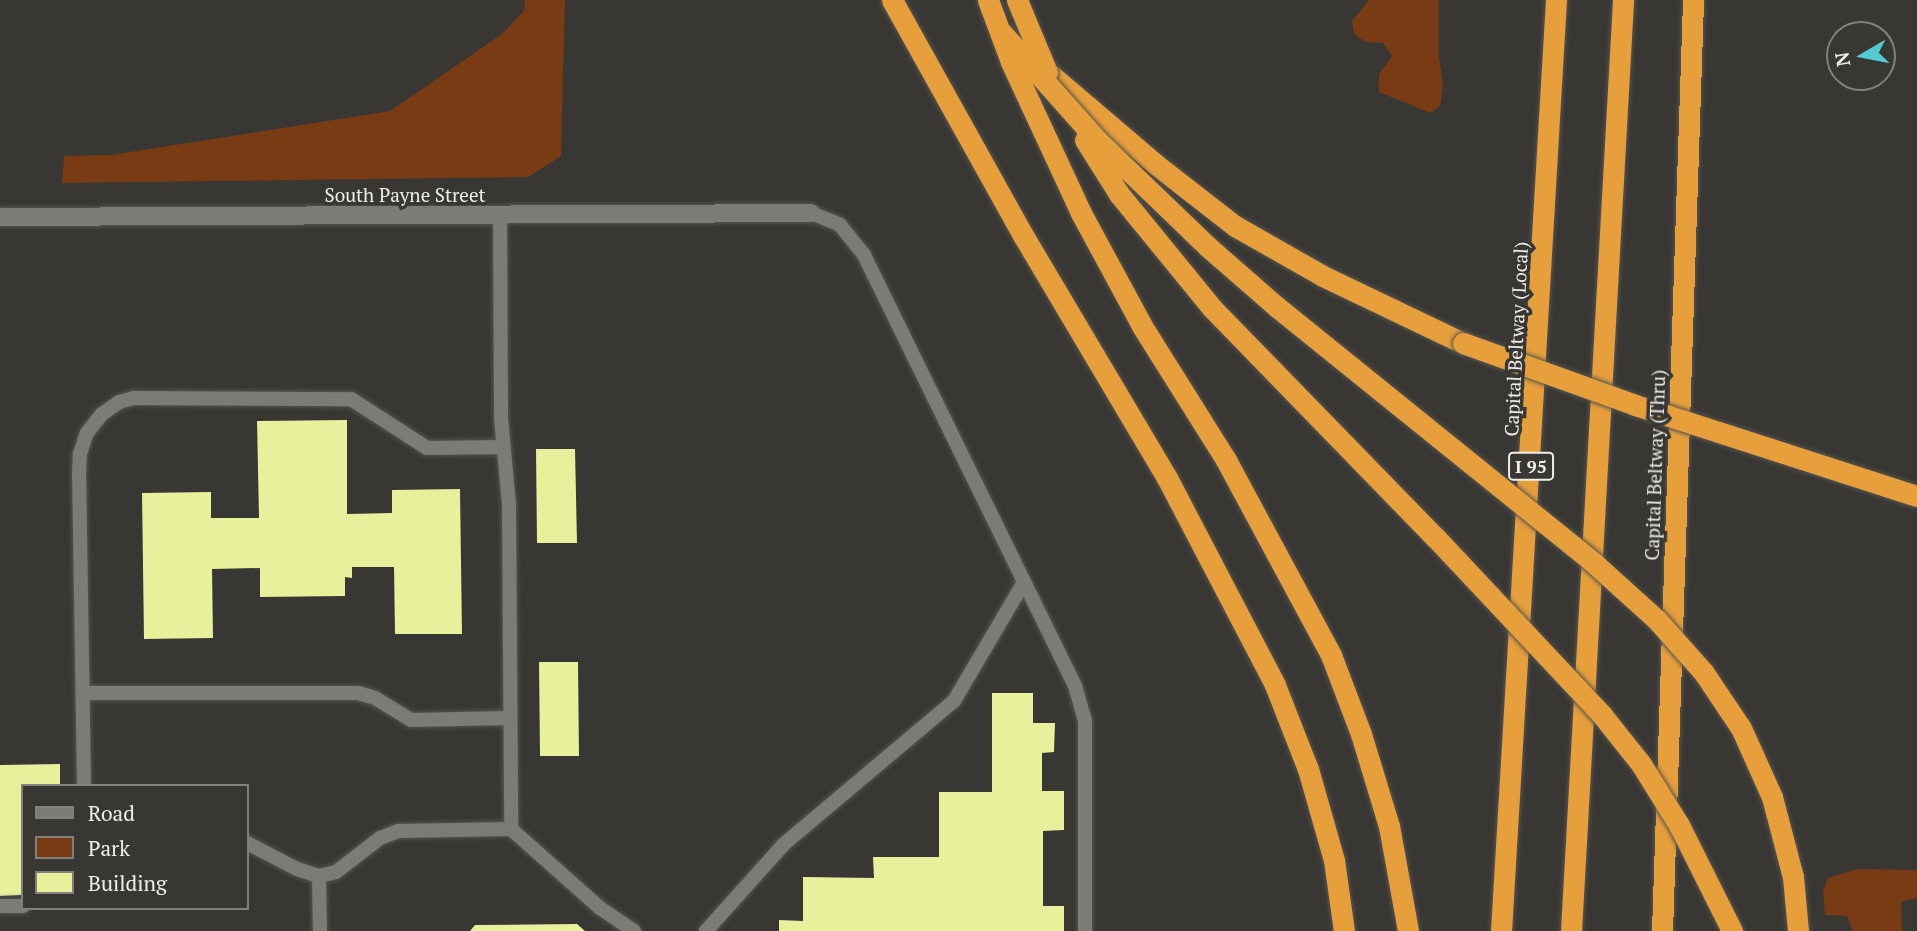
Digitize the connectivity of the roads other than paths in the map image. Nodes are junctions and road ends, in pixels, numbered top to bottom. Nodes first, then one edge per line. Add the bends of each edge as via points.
1 (892, 0) edge
2 (983, 0) edge
3 (988, 0) edge
4 (1017, 0) edge
5 (1556, 0) edge
6 (1623, 0) edge
7 (1693, 0) edge
8 (1002, 33) junction
9 (811, 214) joint
10 (500, 216) junction
11 (0, 217) edge
12 (503, 446) junction
13 (1917, 496) edge
14 (1024, 582) junction
15 (84, 693) junction
16 (509, 718) junction
17 (84, 784) edge
18 (511, 829) junction
19 (248, 844) edge
20 (319, 876) junction
21 (0, 906) edge
22 (21, 906) edge
23 (320, 931) edge
24 (634, 931) edge
25 (706, 931) edge
26 (1085, 931) edge
27 (1344, 931) edge
28 (1408, 931) edge
29 (1501, 931) edge
30 (1570, 931) edge
31 (1662, 931) edge
32 (1732, 931) edge
33 (1798, 931) edge

1 - 27 highway via 1024,237 1167,478 1275,685 1308,769 1334,860
2 - 8 highway, bridge
3 - 28 highway, bridge via 1011,62 1081,213 1142,326 1226,460 1331,655 1389,826
4 - 32 highway, bridge via 1069,114 1119,194 1212,308 1602,715 1641,764 1679,825
5 - 29 highway, Capital Beltway (Local) / I 95
6 - 30 highway
7 - 31 highway, Capital Beltway (Thru)
8 - 13 highway, bridge via 1154,163 1236,226 1323,276 1427,328 1520,366
8 - 33 highway, bridge via 1097,140 1207,246 1595,564 1657,620 1704,673 1741,728 1772,797 1793,877
9 - 10 street, South Payne Street
9 - 14 lane via 840,225 864,255
10 - 11 street, South Payne Street
10 - 12 lane
12 - 15 lane via 428,448 351,399 134,398 119,402 102,414 80,454
12 - 16 lane via 509,505
14 - 25 lane via 954,701 784,844
14 - 26 lane via 1075,686 1085,720
15 - 16 lane via 358,693 411,720
15 - 17 lane
16 - 18 lane
18 - 20 lane via 398,831 380,838 336,872
18 - 24 lane
19 - 20 lane via 297,870
20 - 23 lane
21 - 22 lane

